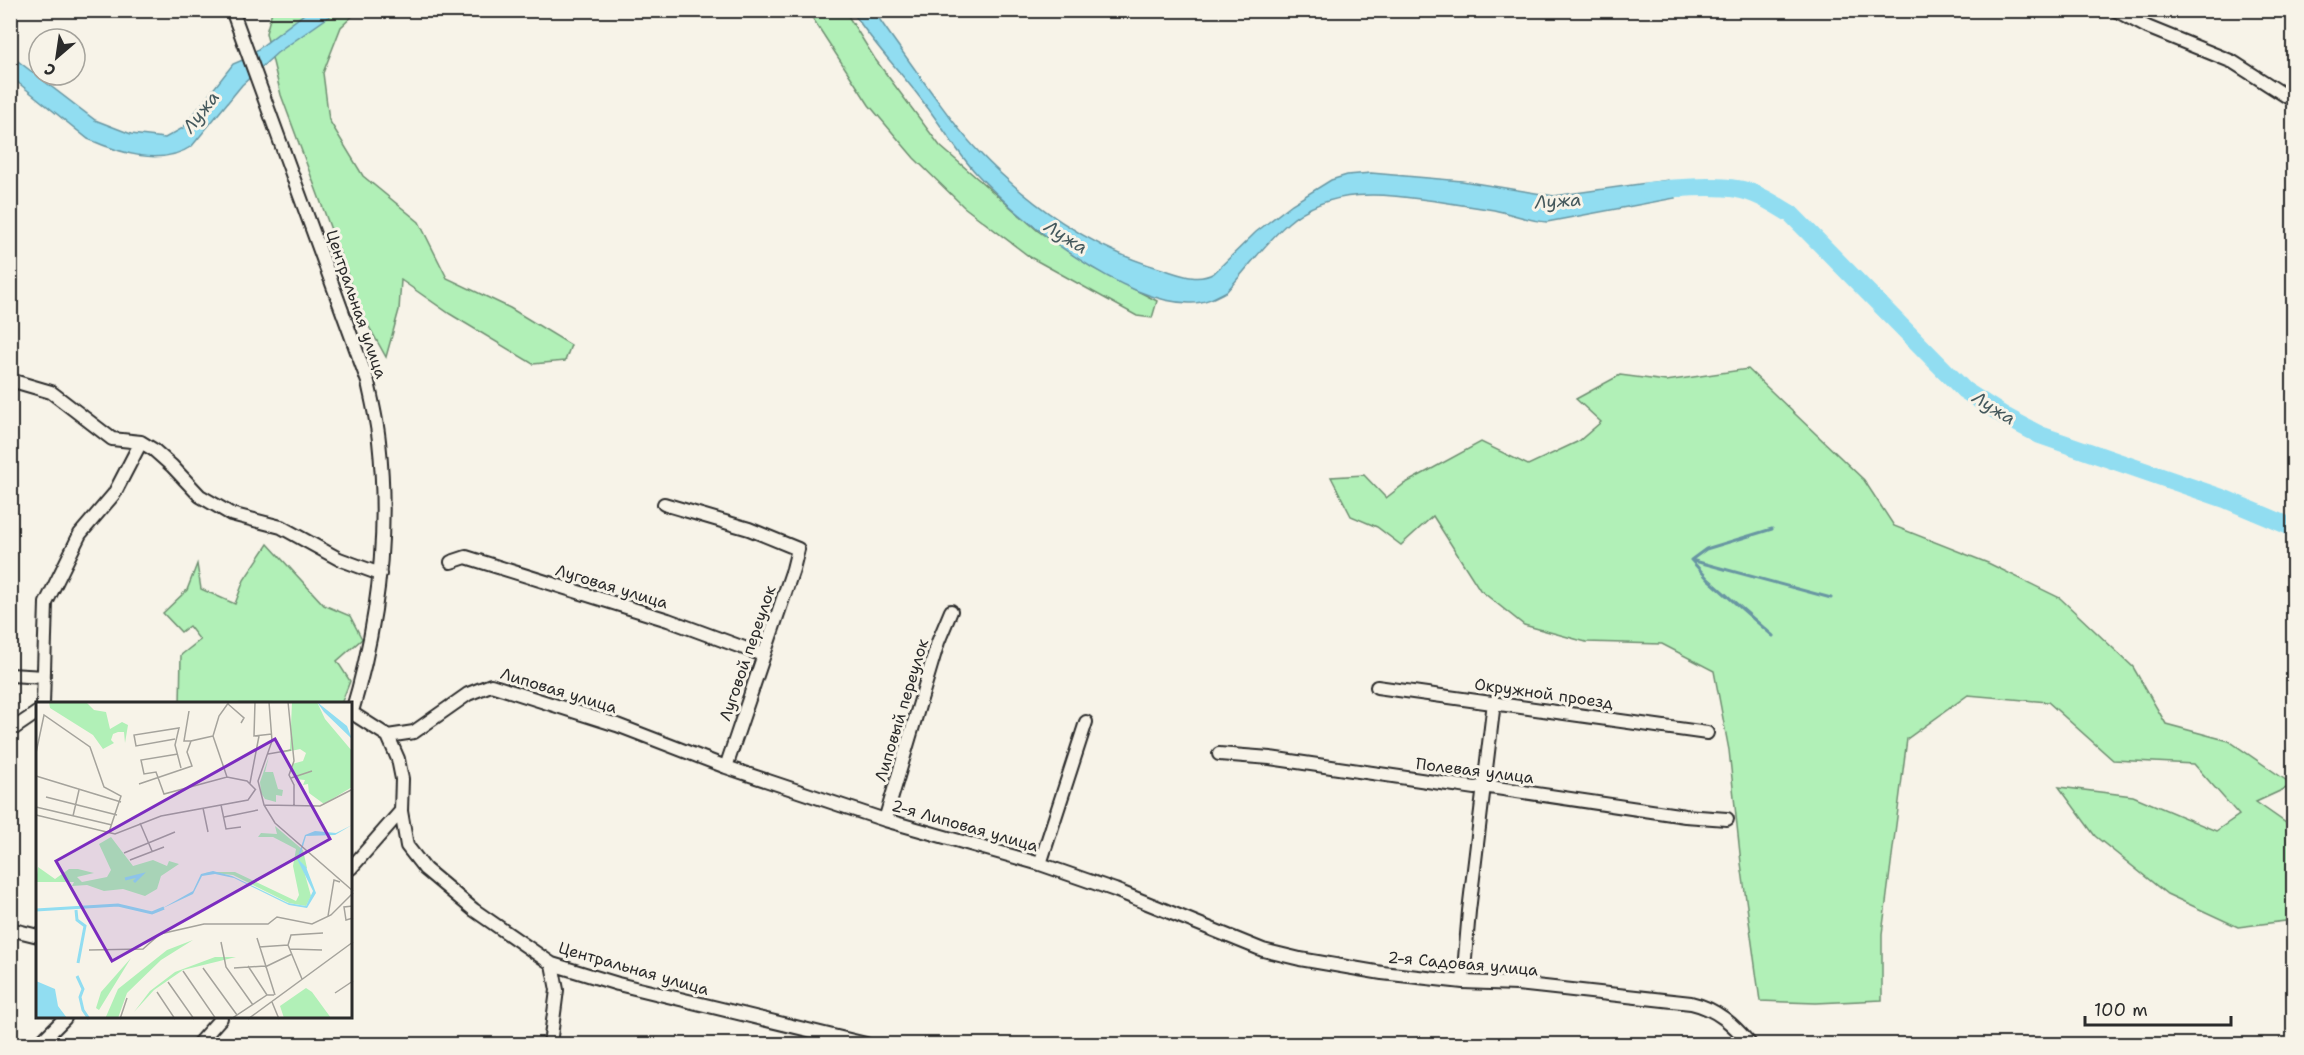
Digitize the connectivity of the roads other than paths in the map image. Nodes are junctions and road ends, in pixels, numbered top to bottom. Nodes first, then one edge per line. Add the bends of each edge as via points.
1 (2115, 10) edge
2 (233, 12) edge
3 (2294, 101) edge
4 (10, 380) edge
5 (141, 442) junction
6 (664, 504) dead end
7 (451, 562) dead end
8 (380, 574) junction
9 (951, 611) dead end
10 (763, 655) junction
11 (10, 675) edge
12 (44, 677) junction
13 (1377, 687) dead end
14 (43, 702) edge
15 (1494, 702) junction
16 (352, 710) edge
17 (36, 713) edge
18 (352, 715) edge
19 (1086, 722) dead end
20 (10, 731) edge
21 (1707, 733) dead end
22 (388, 736) junction
23 (1219, 754) dead end
24 (726, 767) junction
25 (1483, 786) junction
26 (400, 811) junction
27 (1727, 819) dead end
28 (885, 820) junction
29 (1040, 864) junction
30 (352, 867) edge
31 (1193, 922) joint
32 (10, 929) edge
33 (36, 936) edge
34 (552, 964) junction
35 (1463, 982) junction
36 (63, 1019) edge
37 (219, 1019) edge
38 (39, 1044) edge
39 (198, 1044) edge
40 (550, 1044) edge
41 (866, 1044) edge
42 (1750, 1044) edge

1 - 3 street via 2233,62
2 - 8 street, Центральная улица via 368,382 381,465
4 - 5 street via 51,392 112,439
5 - 8 street via 172,466 200,496 231,514 281,527 339,560
5 - 12 street via 114,494 80,534 46,603
6 - 10 street, Луговой переулок via 749,529 798,549
7 - 10 street, Луговая улица via 466,558 668,620
8 - 16 street, Центральная улица via 373,633
9 - 28 street, Липовый переулок via 938,642
10 - 24 street, Луговой переулок
11 - 12 street
12 - 14 street
13 - 15 street, Окружной проезд
15 - 21 street, Окружной проезд
15 - 25 street
17 - 20 street
18 - 22 street, Центральная улица
19 - 29 street
22 - 24 street, Липовая улица via 414,732 468,694 492,685 617,725
22 - 26 street, Центральная улица via 402,779
23 - 25 street, Полевая улица
24 - 28 street, 2-я Липовая улица
25 - 27 street, Полевая улица
25 - 35 street
26 - 30 street
26 - 34 street, Центральная улица via 407,846 424,869 474,910
28 - 29 street, 2-я Липовая улица
29 - 31 street, 2-я Липовая улица
31 - 35 street, 2-я Садовая улица via 1263,950 1300,959
32 - 33 street
34 - 40 street via 557,990
34 - 41 street, Центральная улица via 618,984
35 - 42 street, 2-я Садовая улица via 1691,1003 1708,1007 1732,1022
36 - 38 street
37 - 39 street

